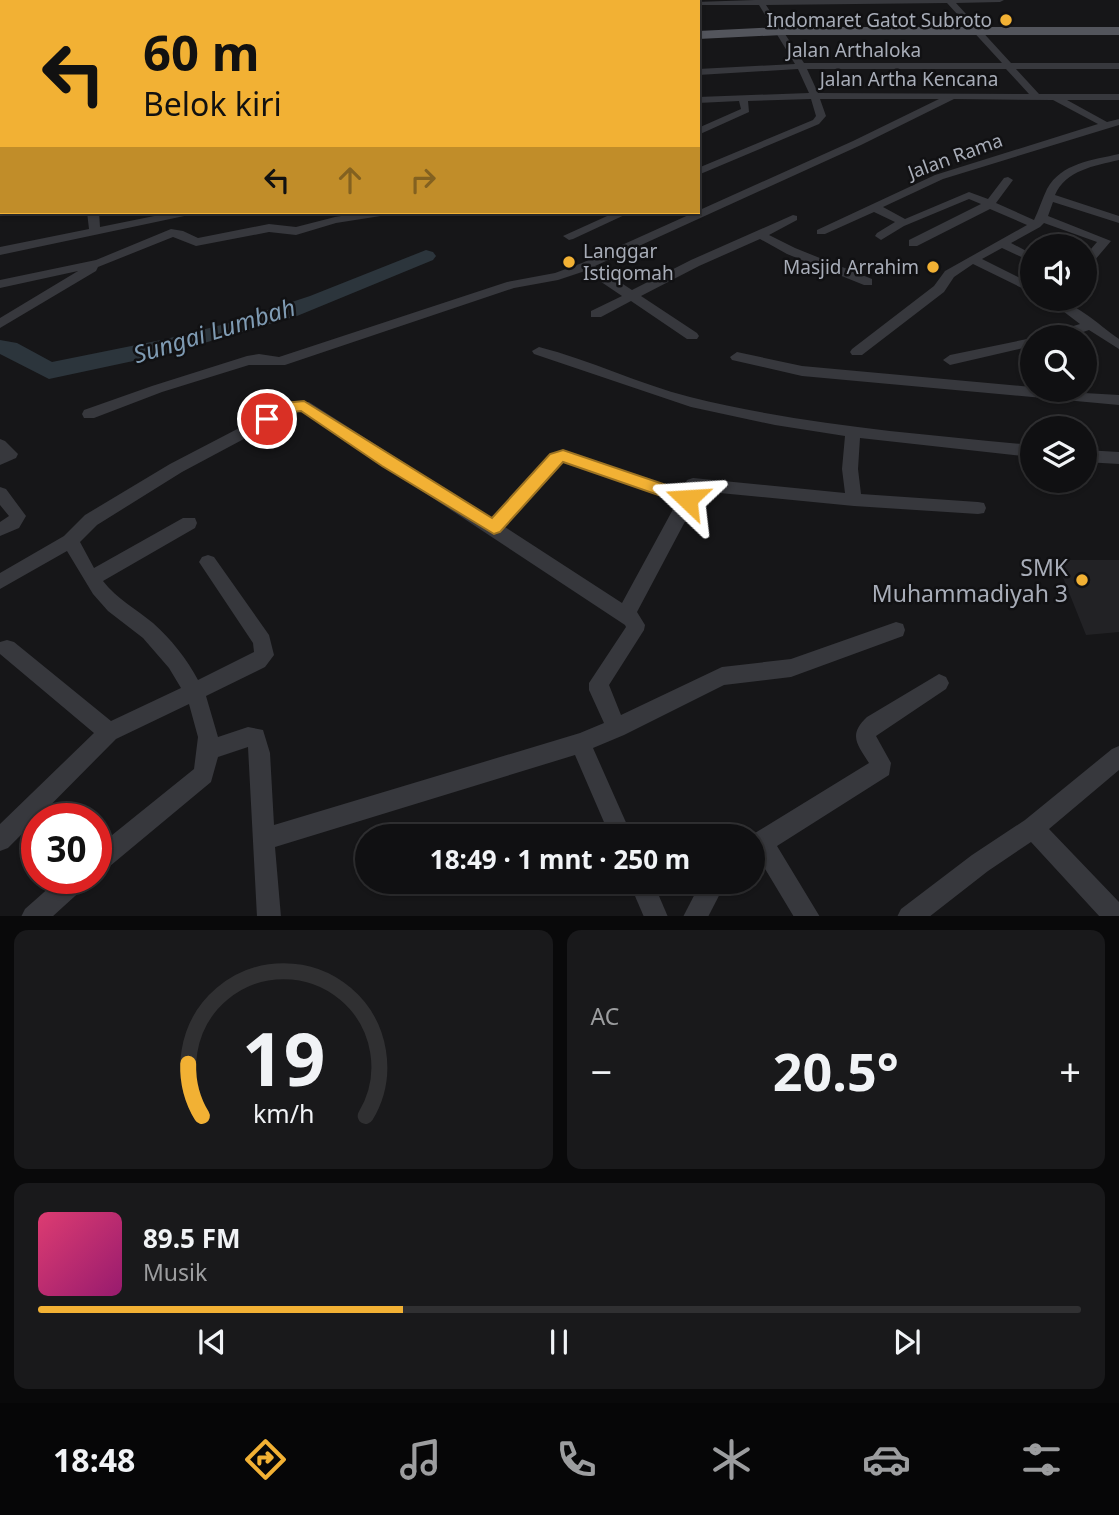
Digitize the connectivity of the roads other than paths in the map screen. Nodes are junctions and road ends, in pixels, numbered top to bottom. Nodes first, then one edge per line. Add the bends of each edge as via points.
1 (759, 0) edge
2 (949, 0) edge
3 (1000, 0) edge
4 (700, 3) edge
5 (782, 31) junction
6 (977, 31) junction
7 (1119, 31) edge
8 (700, 35) edge
9 (800, 66) junction
10 (1010, 66) junction
11 (1119, 66) edge
12 (700, 72) edge
13 (816, 96) junction
14 (953, 96) junction
15 (1036, 96) junction
16 (1054, 96) junction
17 (1119, 97) edge
18 (743, 98) junction
19 (700, 100) edge
20 (1119, 122) edge
21 (1106, 124) junction
22 (700, 131) edge
23 (1119, 157) edge
24 (700, 171) edge
25 (1008, 180) dead end
26 (1049, 197) junction
27 (990, 204) junction
28 (874, 207) junction
29 (93, 214) edge
30 (179, 214) edge
31 (374, 214) edge
32 (620, 214) edge
33 (793, 218) dead end
34 (1119, 220) edge
35 (903, 222) junction
36 (1039, 222) junction
37 (95, 231) junction
38 (821, 232) dead end
39 (1081, 234) edge
40 (760, 235) junction
41 (569, 236) dead end
42 (881, 236) dead end
43 (1097, 239) edge
44 (913, 243) dead end
45 (1002, 243) junction
46 (0, 250) edge
47 (1097, 250) edge
48 (1020, 252) edge
49 (972, 259) junction
50 (100, 263) junction
51 (586, 266) junction
52 (868, 282) dead end
53 (1020, 283) edge
54 (0, 284) edge
55 (630, 296) junction
56 (31, 306) junction
57 (1070, 311) edge
58 (0, 313) edge
59 (596, 314) dead end
60 (0, 324) edge
61 (1091, 325) edge
62 (1097, 330) edge
63 (692, 336) dead end
64 (1020, 345) edge
65 (1119, 345) edge
66 (539, 352) dead end
67 (857, 352) dead end
68 (737, 357) dead end
69 (950, 360) dead end
70 (1119, 400) edge
71 (89, 414) dead end
72 (853, 432) junction
73 (0, 445) edge
74 (1020, 450) edge
75 (1097, 457) edge
76 (1119, 458) edge
77 (0, 459) edge
78 (690, 492) junction
79 (0, 493) edge
80 (854, 499) junction
81 (978, 508) dead end
82 (189, 523) dead end
83 (494, 528) junction
84 (0, 529) edge
85 (70, 541) junction
86 (208, 562) dead end
87 (92, 578) junction
88 (0, 582) edge
89 (626, 614) junction
90 (896, 630) dead end
91 (7, 648) dead end
92 (939, 683) dead end
93 (193, 691) junction
94 (617, 729) junction
95 (109, 733) junction
96 (580, 743) junction
97 (208, 750) junction
98 (1119, 756) edge
99 (616, 824) edge
100 (1033, 828) junction
101 (0, 839) edge
102 (263, 839) junction
103 (765, 841) edge
104 (112, 850) edge
105 (765, 857) edge
106 (59, 894) edge
107 (646, 894) edge
108 (707, 894) edge
109 (33, 916) edge
110 (269, 916) edge
111 (656, 916) edge
112 (695, 916) edge
113 (808, 916) edge
114 (909, 916) edge
115 (1117, 916) edge

1 - 2 street
1 - 4 street
1 - 5 street
2 - 3 street
2 - 6 street
5 - 6 main road
5 - 8 main road
5 - 9 street
6 - 7 main road
6 - 10 street
9 - 10 street, Jalan Arthaloka
9 - 12 street, Jalan Arthaloka
9 - 13 street
10 - 11 street, Jalan Arthaloka
10 - 15 street
13 - 14 street, Jalan Artha Kencana
13 - 18 street, Jalan Artha Kencana
13 - 24 street via 821,117 816,122
14 - 15 street, Jalan Artha Kencana
14 - 51 street
15 - 16 street, Jalan Artha Kencana
16 - 17 street, Jalan Artha Kencana
16 - 21 street
18 - 19 street, Jalan Artha Kencana
18 - 22 street via 746,110
20 - 21 street, Jalan Rama
21 - 28 street, Jalan Rama via 939,177
23 - 26 street via 1065,174
25 - 27 street
26 - 34 street
26 - 36 street
27 - 35 street via 968,196
27 - 36 street
27 - 44 street
28 - 35 street
28 - 38 street, Jalan Rama
29 - 37 street
30 - 37 street
31 - 50 street via 296,231 269,228 196,242 171,233
32 - 41 street
33 - 40 street
35 - 42 street
36 - 39 street
36 - 45 street
37 - 46 street
40 - 52 street
40 - 55 street
43 - 47 street via 1105,241
45 - 48 street
45 - 49 street
49 - 53 street
49 - 67 street
50 - 54 street
50 - 56 street
51 - 55 street
51 - 71 street via 440,307 280,362 254,359 235,364
55 - 59 street
55 - 63 street
56 - 58 street
56 - 60 street
57 - 61 street
62 - 65 street
64 - 69 street
66 - 72 street via 688,401
68 - 70 street via 802,371
72 - 74 street
72 - 80 street via 850,469
73 - 77 street via 10,454
75 - 76 street
78 - 80 street
78 - 83 street via 563,456 555,458
78 - 89 street
79 - 84 street via 18,516
80 - 81 street
82 - 87 street
83 - 85 street via 299,405 176,468 91,520
83 - 89 street
85 - 87 street
85 - 88 street
86 - 93 street via 265,651 258,661
87 - 93 street via 104,596 151,633
89 - 94 street via 636,628 599,683
90 - 94 street via 791,668 722,676
91 - 95 street
92 - 103 street via 865,733 881,768
93 - 95 street
93 - 97 street via 208,731
94 - 96 street
95 - 101 street
96 - 99 street
96 - 102 street
97 - 102 street via 256,737
97 - 104 street via 203,775
98 - 100 street
100 - 114 street
100 - 115 street
102 - 110 street
105 - 113 street
106 - 109 street
107 - 111 street
108 - 112 street

